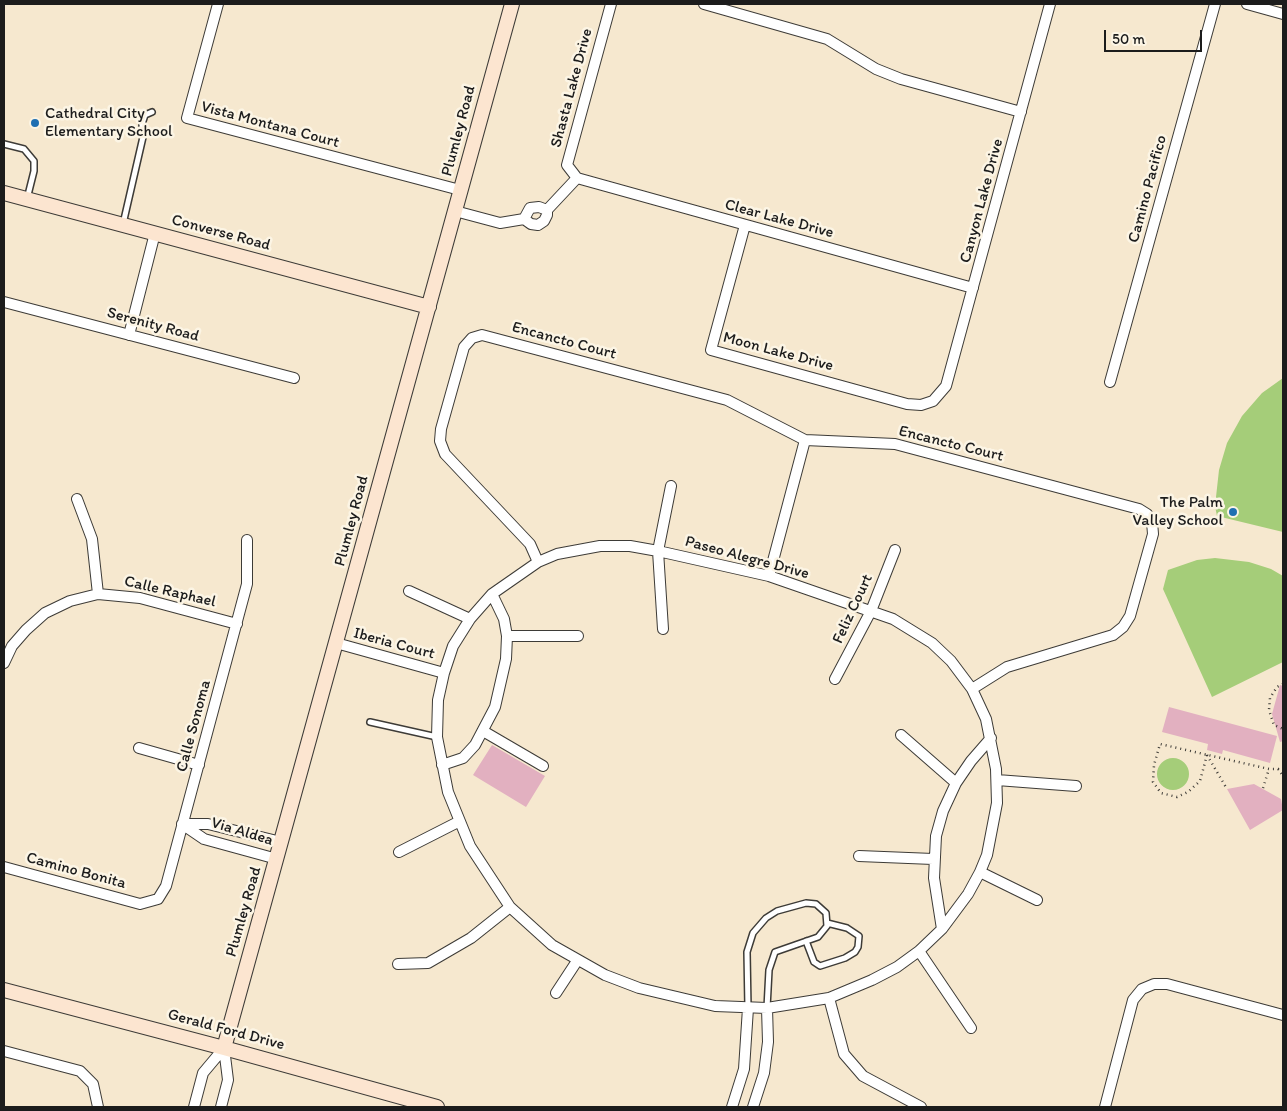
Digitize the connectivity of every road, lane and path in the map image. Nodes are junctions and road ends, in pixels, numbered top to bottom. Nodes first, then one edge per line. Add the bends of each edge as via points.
1 (218, 4) edge
2 (512, 4) edge
3 (611, 4) edge
4 (704, 4) edge
5 (1050, 4) edge
6 (1215, 4) edge
7 (1248, 4) edge
8 (1283, 14) edge
9 (152, 112) dead end
10 (1021, 112) junction
11 (4, 144) edge
12 (577, 178) junction
13 (460, 190) junction
14 (4, 193) edge
15 (27, 199) junction
16 (547, 210) junction
17 (455, 211) junction
18 (524, 220) junction
19 (123, 225) junction
20 (745, 225) junction
21 (155, 233) junction
22 (973, 288) junction
23 (4, 302) edge
24 (429, 307) junction
25 (129, 335) junction
26 (294, 378) dead end
27 (1110, 382) dead end
28 (933, 401) joint
29 (805, 440) junction
30 (671, 486) dead end
31 (77, 499) dead end
32 (247, 540) dead end
33 (895, 550) dead end
34 (658, 551) junction
35 (538, 562) junction
36 (769, 576) junction
37 (409, 591) dead end
38 (98, 594) junction
39 (492, 594) junction
40 (872, 611) junction
41 (470, 619) junction
42 (237, 624) junction
43 (663, 629) dead end
44 (508, 636) junction
45 (578, 636) dead end
46 (336, 643) junction
47 (4, 663) edge
48 (444, 673) junction
49 (835, 679) dead end
50 (1283, 684) edge
51 (972, 689) junction
52 (370, 722) dead end
53 (1283, 729) edge
54 (483, 731) junction
55 (901, 736) dead end
56 (437, 737) junction
57 (991, 738) junction
58 (139, 748) dead end
59 (1207, 755) junction
60 (199, 765) junction
61 (442, 765) junction
62 (543, 766) dead end
63 (1270, 769) junction
64 (1278, 769) junction
65 (1283, 769) edge
66 (1283, 776) edge
67 (997, 780) junction
68 (956, 783) junction
69 (1076, 786) dead end
70 (1263, 788) dead end
71 (1227, 789) dead end
72 (458, 822) junction
73 (182, 824) junction
74 (281, 842) junction
75 (399, 852) dead end
76 (859, 856) dead end
77 (277, 859) junction
78 (933, 859) junction
79 (4, 867) edge
80 (980, 872) junction
81 (1037, 900) dead end
82 (140, 904) joint
83 (510, 907) junction
84 (827, 924) junction
85 (942, 929) junction
86 (806, 941) junction
87 (919, 951) junction
88 (577, 961) junction
89 (398, 964) dead end
90 (4, 990) edge
91 (556, 993) dead end
92 (829, 998) junction
93 (748, 1008) junction
94 (767, 1008) junction
95 (1283, 1015) edge
96 (971, 1028) dead end
97 (224, 1048) junction
98 (4, 1051) edge
99 (98, 1107) edge
100 (194, 1107) edge
101 (221, 1107) edge
102 (438, 1107) edge
103 (732, 1107) edge
104 (754, 1107) edge
105 (921, 1107) edge
106 (1105, 1107) edge

1 - 13 street, Vista Montana Court via 187,118
2 - 13 street, Plumley Road
3 - 12 street, Shasta Lake Drive via 567,165
4 - 10 street via 826,40 876,69 901,79
5 - 10 street, Canyon Lake Drive
6 - 27 street, Camino Pacifico
7 - 8 street
9 - 19 lane via 145,115 142,124 144,137
10 - 22 street, Canyon Lake Drive
11 - 15 lane via 24,149 34,161
12 - 16 street
12 - 20 street, Clear Lake Drive
13 - 17 street, Plumley Road
14 - 15 street, Converse Road
15 - 19 street, Converse Road
16 - 18 street via 530,208
16 - 18 street via 544,221 538,225
17 - 18 street via 500,223
17 - 24 street, Plumley Road
19 - 21 street, Converse Road
20 - 22 street, Clear Lake Drive
20 - 28 street, Moon Lake Drive via 711,350 908,404 922,405
21 - 24 street, Converse Road
21 - 25 street
22 - 28 street, Canyon Lake Drive via 946,386
23 - 25 street, Serenity Road
24 - 46 street, Plumley Road
25 - 26 street, Serenity Road
29 - 35 street, Encancto Court via 727,400 482,335 472,338 464,346 440,442 445,454 530,544
29 - 36 street
29 - 51 street, Encancto Court via 895,444 1139,509 1147,514 1153,534 1130,616 1123,627 1113,635 1007,667
30 - 34 street
31 - 38 street via 92,539
32 - 42 street, Calle Sonoma via 247,584
33 - 40 street, Feliz Court
34 - 35 street, Paseo Alegre Drive via 630,546 600,546 557,554
34 - 36 street, Paseo Alegre Drive
34 - 43 street
35 - 39 street, Paseo Alegre Drive
36 - 40 street, Paseo Alegre Drive
37 - 41 street
38 - 42 street, Calle Raphael via 140,598
38 - 47 street, Calle Raphael via 70,601 46,613 12,646
39 - 41 street, Paseo Alegre Drive
39 - 44 street
40 - 49 street, Feliz Court
40 - 51 street, Paseo Alegre Drive via 912,629 932,643 951,661
41 - 48 street, Paseo Alegre Drive via 453,646
42 - 60 street, Calle Sonoma
44 - 45 street
44 - 54 street via 501,684
46 - 48 street, Iberia Court
46 - 74 street, Plumley Road
48 - 56 street, Paseo Alegre Drive via 438,700
50 - 53 path via 1270,698 1269,710 1274,725
51 - 57 street, Paseo Alegre Drive
52 - 56 lane
54 - 61 street via 463,758
54 - 62 street
55 - 68 street
56 - 61 street, Paseo Alegre Drive
57 - 67 street, Paseo Alegre Drive
57 - 68 street
58 - 60 street
59 - 59 path via 1160,744 1152,782 1161,793 1177,797 1188,792 1200,781
59 - 63 path
59 - 71 path
60 - 73 street, Calle Sonoma
61 - 72 street, Paseo Alegre Drive
63 - 64 path
63 - 70 path
64 - 65 path
64 - 66 path
67 - 69 street
67 - 80 street, Paseo Alegre Drive via 993,829
68 - 78 street via 943,811
72 - 75 street
72 - 83 street, Paseo Alegre Drive via 487,875
73 - 74 street, Via Aldea via 208,824
73 - 77 street, Via Aldea via 204,838
73 - 82 street, Calle Sonoma via 166,886 158,899
74 - 77 street, Plumley Road
76 - 78 street
77 - 97 street, Plumley Road
78 - 85 street
79 - 82 street, Camino Bonita
80 - 81 street
80 - 85 street, Paseo Alegre Drive
83 - 88 street, Paseo Alegre Drive via 552,945
83 - 89 street via 471,938 428,963
84 - 86 lane via 823,933
84 - 86 lane via 847,928 859,936 855,952 820,966 814,962
84 - 93 lane via 826,913 806,903 777,911 759,925 747,952
85 - 87 street, Paseo Alegre Drive
86 - 94 lane via 781,948 772,958
87 - 92 street, Paseo Alegre Drive via 897,967
87 - 96 street
88 - 91 street
88 - 93 street, Paseo Alegre Drive via 639,988 715,1006
90 - 97 street, Gerald Ford Drive
92 - 94 street, Paseo Alegre Drive
92 - 105 street via 844,1054 863,1076
93 - 94 street, Paseo Alegre Drive
93 - 103 street via 744,1069
94 - 104 street via 766,1064
95 - 106 street via 1167,984 1154,984 1142,989 1133,1000
97 - 100 street via 203,1073
97 - 101 street via 228,1080
97 - 102 street, Gerald Ford Drive
98 - 99 street via 80,1071 93,1084

